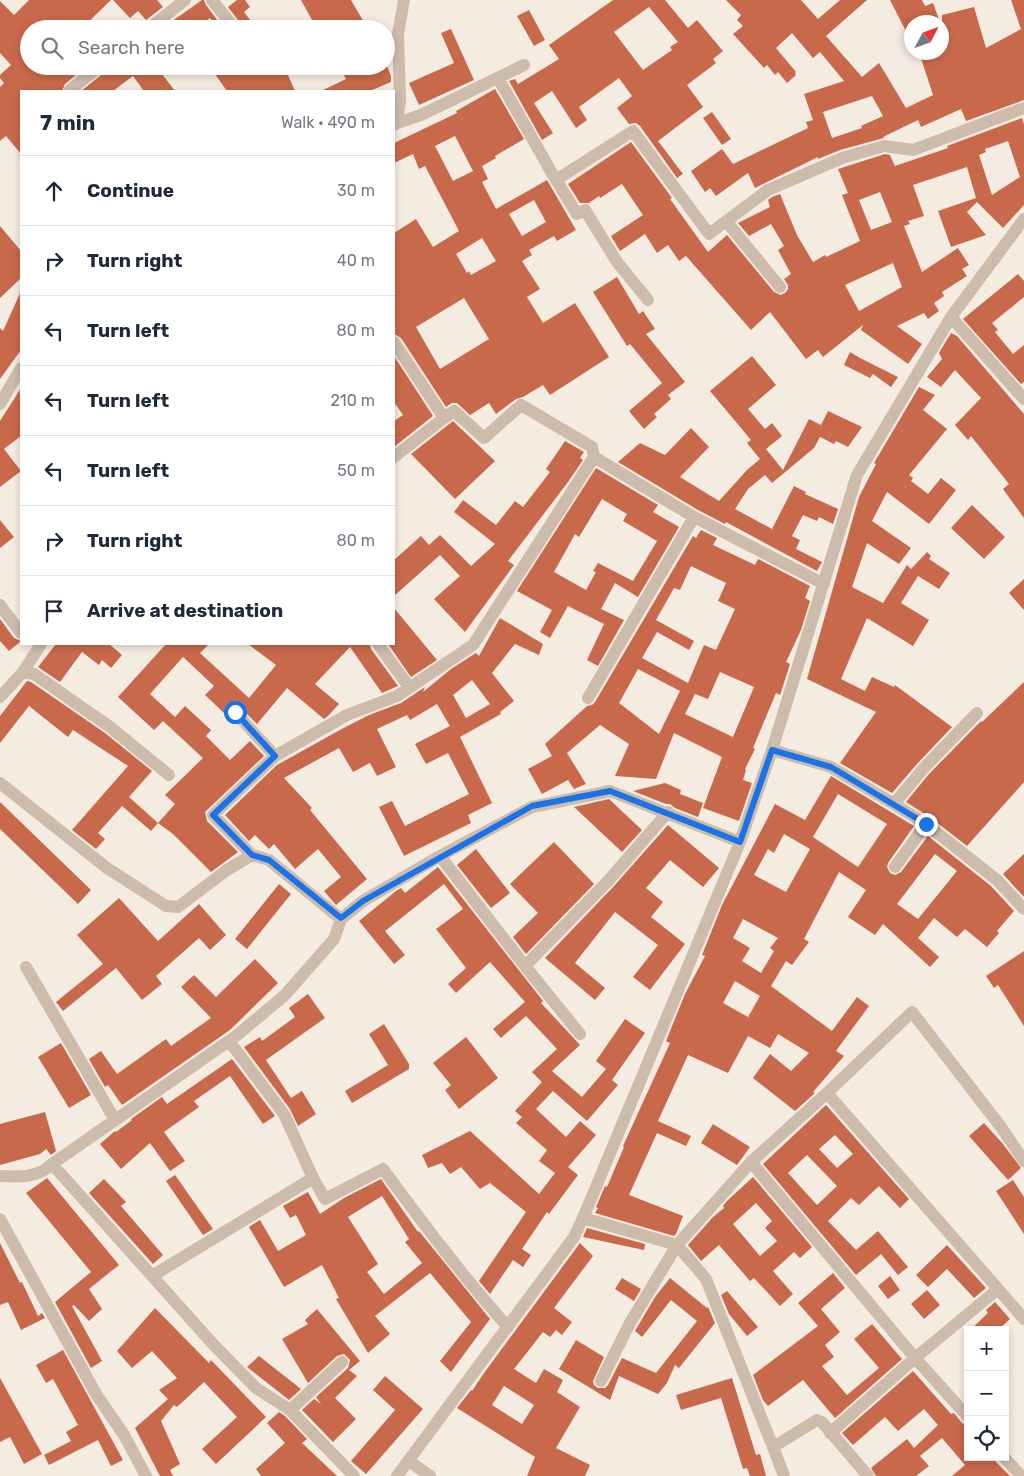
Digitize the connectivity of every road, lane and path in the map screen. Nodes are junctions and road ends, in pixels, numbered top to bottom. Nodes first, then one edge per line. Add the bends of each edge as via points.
1 (185, 0) edge
2 (212, 0) edge
3 (404, 0) edge
4 (159, 20) edge
5 (228, 20) edge
6 (524, 65) dead end
7 (89, 75) edge
8 (498, 78) junction
9 (70, 90) edge
10 (1024, 108) edge
11 (395, 124) edge
12 (556, 180) junction
13 (1024, 219) edge
14 (726, 221) junction
15 (780, 287) dead end
16 (648, 300) dead end
17 (951, 317) junction
18 (395, 344) edge
19 (20, 370) edge
20 (1024, 399) edge
21 (0, 404) edge
22 (444, 418) junction
23 (395, 456) edge
24 (594, 457) junction
25 (694, 517) junction
26 (824, 584) junction
27 (0, 605) edge
28 (20, 632) edge
29 (379, 645) edge
30 (36, 646) edge
31 (23, 672) junction
32 (409, 688) junction
33 (0, 697) edge
34 (588, 698) dead end
35 (235, 712) dead end
36 (977, 713) dead end
37 (772, 750) junction
38 (275, 756) junction
39 (169, 775) dead end
40 (0, 783) edge
41 (894, 804) junction
42 (668, 812) junction
43 (926, 824) junction
44 (740, 842) junction
45 (252, 855) junction
46 (440, 856) junction
47 (895, 867) dead end
48 (1024, 909) edge
49 (341, 918) junction
50 (525, 966) junction
51 (26, 967) dead end
52 (580, 1034) dead end
53 (229, 1040) junction
54 (827, 1093) junction
55 (115, 1120) junction
56 (1024, 1161) edge
57 (751, 1162) junction
58 (52, 1164) junction
59 (0, 1176) edge
60 (313, 1178) junction
61 (584, 1218) junction
62 (0, 1219) edge
63 (677, 1245) junction
64 (152, 1276) junction
65 (998, 1290) junction
66 (1024, 1319) edge
67 (508, 1326) junction
68 (915, 1358) junction
69 (342, 1362) dead end
70 (602, 1381) dead end
71 (290, 1410) junction
72 (967, 1416) edge
73 (830, 1433) junction
74 (773, 1447) junction
75 (409, 1461) junction
76 (1008, 1461) edge
77 (146, 1476) edge
78 (354, 1476) edge
79 (397, 1476) edge
80 (430, 1476) edge
81 (784, 1476) edge
82 (868, 1476) edge
83 (1021, 1476) edge

1 - 4 street
2 - 5 street
3 - 11 street via 398,34 400,100
6 - 8 street
7 - 9 street
8 - 11 street
8 - 12 street
10 - 14 street via 913,150 884,146 842,158 768,190
12 - 14 street via 633,131 709,234
12 - 16 street via 578,214 585,210 617,262
13 - 17 street
14 - 15 street
17 - 20 street
17 - 26 street via 858,475
18 - 22 street
19 - 21 street
22 - 23 street
22 - 24 street via 454,411 484,438 521,405 592,447
24 - 25 street
24 - 32 street via 473,645
25 - 26 street
25 - 34 street
26 - 37 street
27 - 28 street
29 - 32 street
30 - 31 street
31 - 33 street
31 - 39 street via 34,674 50,684
32 - 38 street via 347,715
35 - 38 street
36 - 41 street
37 - 41 street via 831,767
37 - 44 street
38 - 45 street via 213,815
40 - 45 street via 107,868 166,906 178,907
41 - 43 street
42 - 44 street
42 - 46 street via 610,791 578,796 532,806
42 - 50 street via 608,881
43 - 47 street
43 - 48 street via 997,880
44 - 61 street
45 - 49 street via 269,860
46 - 49 street via 363,901
46 - 50 street
49 - 53 street via 334,939 285,995
50 - 52 street
51 - 55 street
53 - 55 street
53 - 60 street via 284,1114
54 - 56 street via 912,1012
54 - 57 street
54 - 65 street
55 - 58 street
57 - 63 street
57 - 68 street
58 - 59 street via 46,1170 25,1177
58 - 64 street
60 - 64 street
60 - 67 street via 325,1199 383,1169 440,1245
61 - 63 street
61 - 67 street via 574,1237
62 - 77 street via 96,1394 124,1435
63 - 70 street via 630,1323
63 - 74 street via 706,1279
64 - 71 street via 256,1388
65 - 66 street
65 - 68 street
67 - 75 street
68 - 72 street
68 - 73 street
69 - 71 street
71 - 78 street
73 - 74 street via 817,1420
73 - 82 street
74 - 81 street
75 - 79 street
75 - 80 street
76 - 83 street

